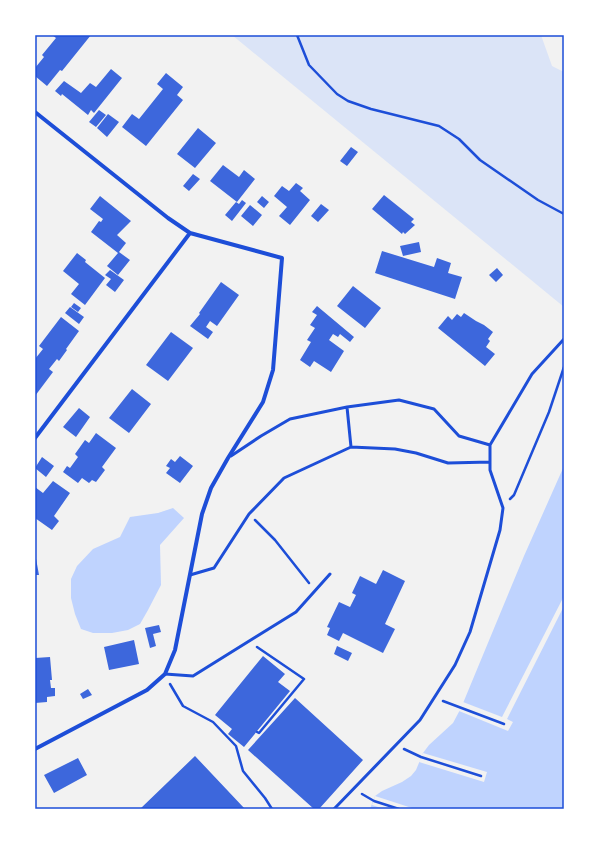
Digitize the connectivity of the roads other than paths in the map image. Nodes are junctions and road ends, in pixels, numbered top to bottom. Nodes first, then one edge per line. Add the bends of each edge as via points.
1 (35, 112) edge
2 (190, 233) junction
3 (564, 340) edge
4 (347, 407) junction
5 (35, 438) edge
6 (490, 445) junction
7 (351, 448) junction
8 (228, 458) junction
9 (490, 462) junction
10 (330, 574) dead end
11 (190, 575) junction
12 (165, 674) junction
13 (35, 749) edge
14 (334, 809) edge

1 - 2 street
2 - 5 street
2 - 8 street via 282,258 273,370 263,402
3 - 6 lane via 532,374
4 - 6 lane via 400,400 434,409 459,436
4 - 7 lane
4 - 8 lane via 290,419
6 - 9 lane
7 - 9 lane via 395,449 448,463
7 - 11 lane via 284,478 249,514 214,568
8 - 11 street via 210,488
9 - 14 lane via 490,470 503,508 500,530 470,632 455,665 420,720
10 - 12 lane via 296,612 193,676
11 - 12 street via 175,650
12 - 13 street via 147,690

